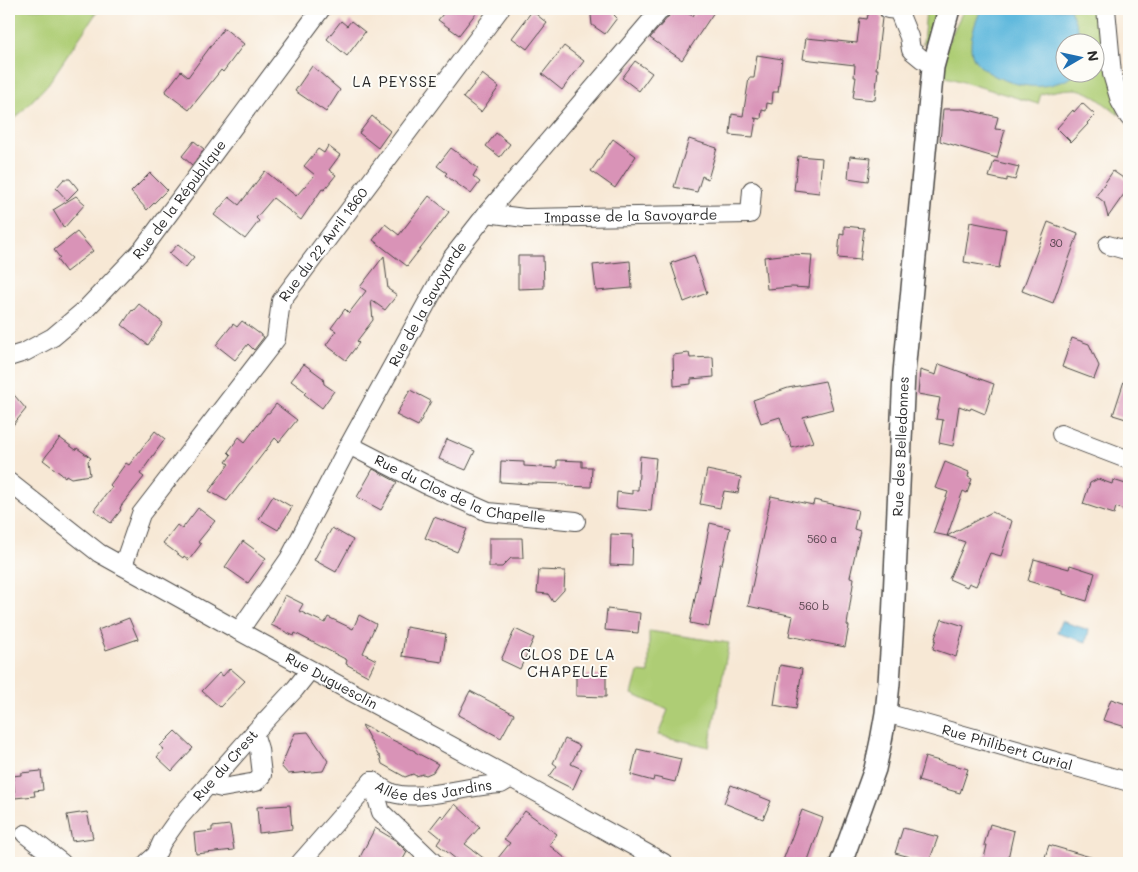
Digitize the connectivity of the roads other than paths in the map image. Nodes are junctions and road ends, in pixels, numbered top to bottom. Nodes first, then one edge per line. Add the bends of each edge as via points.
1 (321, 9) edge
2 (500, 9) edge
3 (661, 9) edge
4 (888, 9) edge
5 (1106, 9) edge
6 (949, 14) edge
7 (933, 64) junction
8 (1129, 117) edge
9 (752, 190) dead end
10 (487, 213) junction
11 (1108, 245) dead end
12 (1129, 251) edge
13 (9, 357) edge
14 (1061, 434) dead end
15 (349, 445) junction
16 (1129, 460) edge
17 (9, 482) edge
18 (576, 521) dead end
19 (123, 566) junction
20 (239, 631) junction
21 (310, 670) junction
22 (886, 713) junction
23 (254, 733) junction
24 (511, 778) junction
25 (372, 781) junction
26 (1129, 782) edge
27 (209, 785) junction
28 (25, 834) dead end
29 (62, 863) edge
30 (147, 863) edge
31 (300, 863) edge
32 (434, 863) edge
33 (664, 863) edge
34 (841, 863) edge

1 - 13 street, Rue de la République via 142,250 85,310 53,337
2 - 19 street, Rue du 22 Avril 1860 via 281,300 276,339 141,514
3 - 10 street, Rue de la Savoyarde
4 - 7 street via 898,10 911,50
5 - 8 street via 1112,74
6 - 7 main road, Rue des Belledonnes
7 - 22 main road, Rue des Belledonnes via 904,373
9 - 10 street, Impasse de la Savoyarde via 750,214 524,218
10 - 15 street, Rue de la Savoyarde via 452,259
11 - 12 street
14 - 16 street
15 - 18 street, Rue du Clos de la Chapelle via 488,512
15 - 20 street, Rue de la Savoyarde via 289,558
17 - 19 street, Rue Duguesclin via 99,553
19 - 20 street, Rue Duguesclin
20 - 21 street, Rue Duguesclin
21 - 23 street, Rue du Crest
21 - 24 street, Rue Duguesclin
22 - 26 street, Rue Philibert Curial
22 - 34 main road, Rue des Belledonnes via 875,769
23 - 27 street, Rue du Crest
23 - 27 street via 262,775 256,782 222,788
24 - 25 street, Allée des Jardins via 501,784 405,795 391,793
24 - 33 street, Rue Duguesclin
25 - 31 street
25 - 32 street, Allée des Jardins via 381,812
27 - 30 street, Rue du Crest via 179,818 156,855
28 - 29 street

